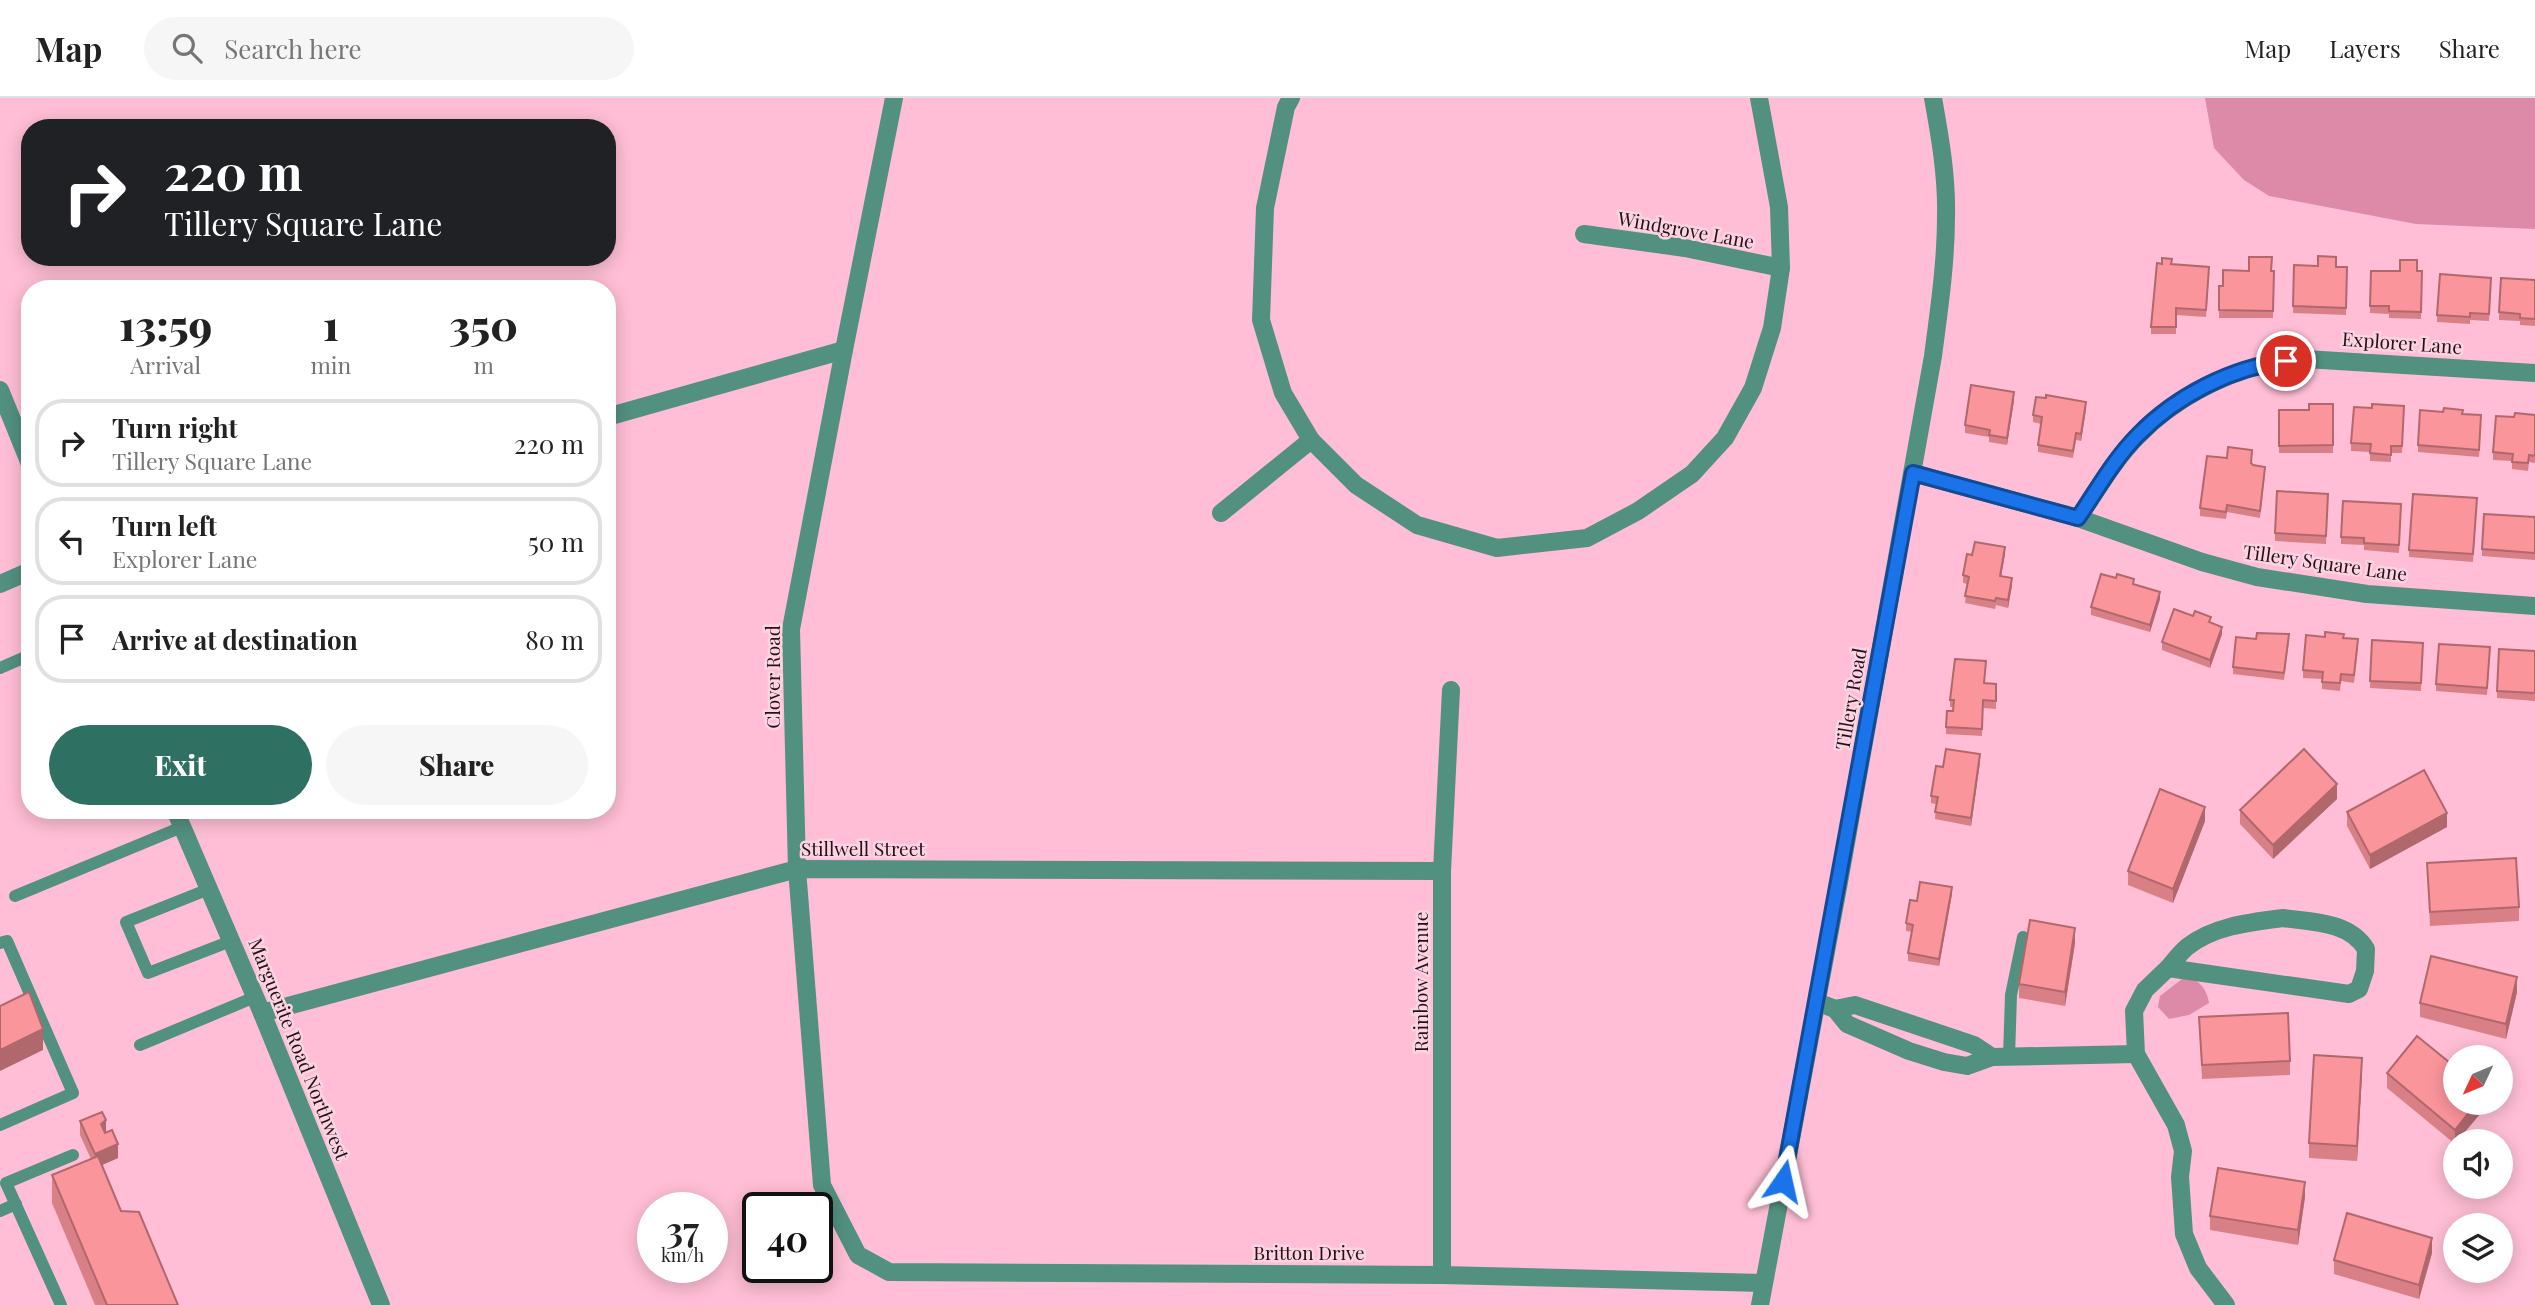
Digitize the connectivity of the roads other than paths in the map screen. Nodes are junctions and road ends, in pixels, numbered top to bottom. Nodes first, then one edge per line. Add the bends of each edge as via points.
1 (894, 98) edge
2 (1290, 98) edge
3 (1759, 98) edge
4 (1933, 98) edge
5 (1584, 234) dead end
6 (1781, 268) junction
7 (844, 350) junction
8 (2535, 373) edge
9 (0, 390) edge
10 (616, 414) edge
11 (1311, 440) junction
12 (21, 442) edge
13 (1913, 473) junction
14 (1221, 513) dead end
15 (2078, 518) junction
16 (21, 575) edge
17 (0, 583) edge
18 (2535, 606) edge
19 (21, 659) edge
20 (0, 668) edge
21 (1451, 690) dead end
22 (177, 819) edge
23 (179, 819) edge
24 (797, 869) junction
25 (1442, 871) junction
26 (209, 889) junction
27 (15, 896) dead end
28 (2023, 937) dead end
29 (231, 941) junction
30 (0, 943) edge
31 (2168, 968) junction
32 (1817, 1002) junction
33 (20, 1004) edge
34 (259, 1005) junction
35 (36, 1007) junction
36 (1835, 1009) junction
37 (140, 1045) dead end
38 (2136, 1054) junction
39 (2000, 1057) junction
40 (0, 1125) edge
41 (73, 1155) dead end
42 (16, 1205) junction
43 (0, 1212) edge
44 (858, 1255) joint
45 (1442, 1275) junction
46 (1763, 1283) junction
47 (61, 1305) edge
48 (381, 1305) edge
49 (1760, 1305) edge
50 (2226, 1305) edge

1 - 7 street, Clover Road
2 - 11 street via 1265,208 1261,320 1283,393
3 - 6 street via 1779,208
4 - 13 street, Tillery Road via 1947,215 1935,344
5 - 6 street, Windgrove Lane
6 - 11 street via 1772,328 1753,388 1725,438 1692,474 1639,511 1587,538 1497,548 1417,525 1356,485
7 - 10 street
7 - 24 street, Clover Road via 791,629
8 - 15 street, Explorer Lane via 2344,360 2268,363 2232,375 2167,410 2114,464
9 - 12 street
11 - 14 street
13 - 15 street, Tillery Square Lane
13 - 32 street, Tillery Road
15 - 18 street, Tillery Square Lane via 2256,577 2367,594
16 - 17 street
19 - 20 lane
21 - 25 street, Rainbow Avenue
22 - 27 lane
23 - 26 street, Marguerite Road Northwest
24 - 25 street, Stillwell Street
24 - 34 street, Stillwell Street
24 - 44 street, Clover Road via 822,1185
25 - 45 street, Rainbow Avenue
26 - 29 street, Marguerite Road Northwest
26 - 29 lane via 126,922 148,973
28 - 39 lane
29 - 34 street, Marguerite Road Northwest
30 - 35 lane via 7,941
31 - 31 street via 2188,946 2217,932 2283,918 2345,930 2366,949 2362,984 2349,994
31 - 38 street via 2145,990 2134,1011
32 - 36 street
32 - 46 street, Tillery Road
33 - 35 lane
34 - 37 lane
34 - 48 street, Marguerite Road Northwest
35 - 40 lane via 73,1093
36 - 39 street via 1855,1005
36 - 39 street via 1847,1024 1944,1062 1967,1066
38 - 39 street
38 - 50 street via 2176,1125 2183,1151 2183,1234 2198,1268
41 - 42 lane via 6,1182
42 - 43 lane
42 - 47 lane
44 - 45 street, Britton Drive via 890,1272
45 - 46 street, Britton Drive
46 - 49 street, Tillery Road

